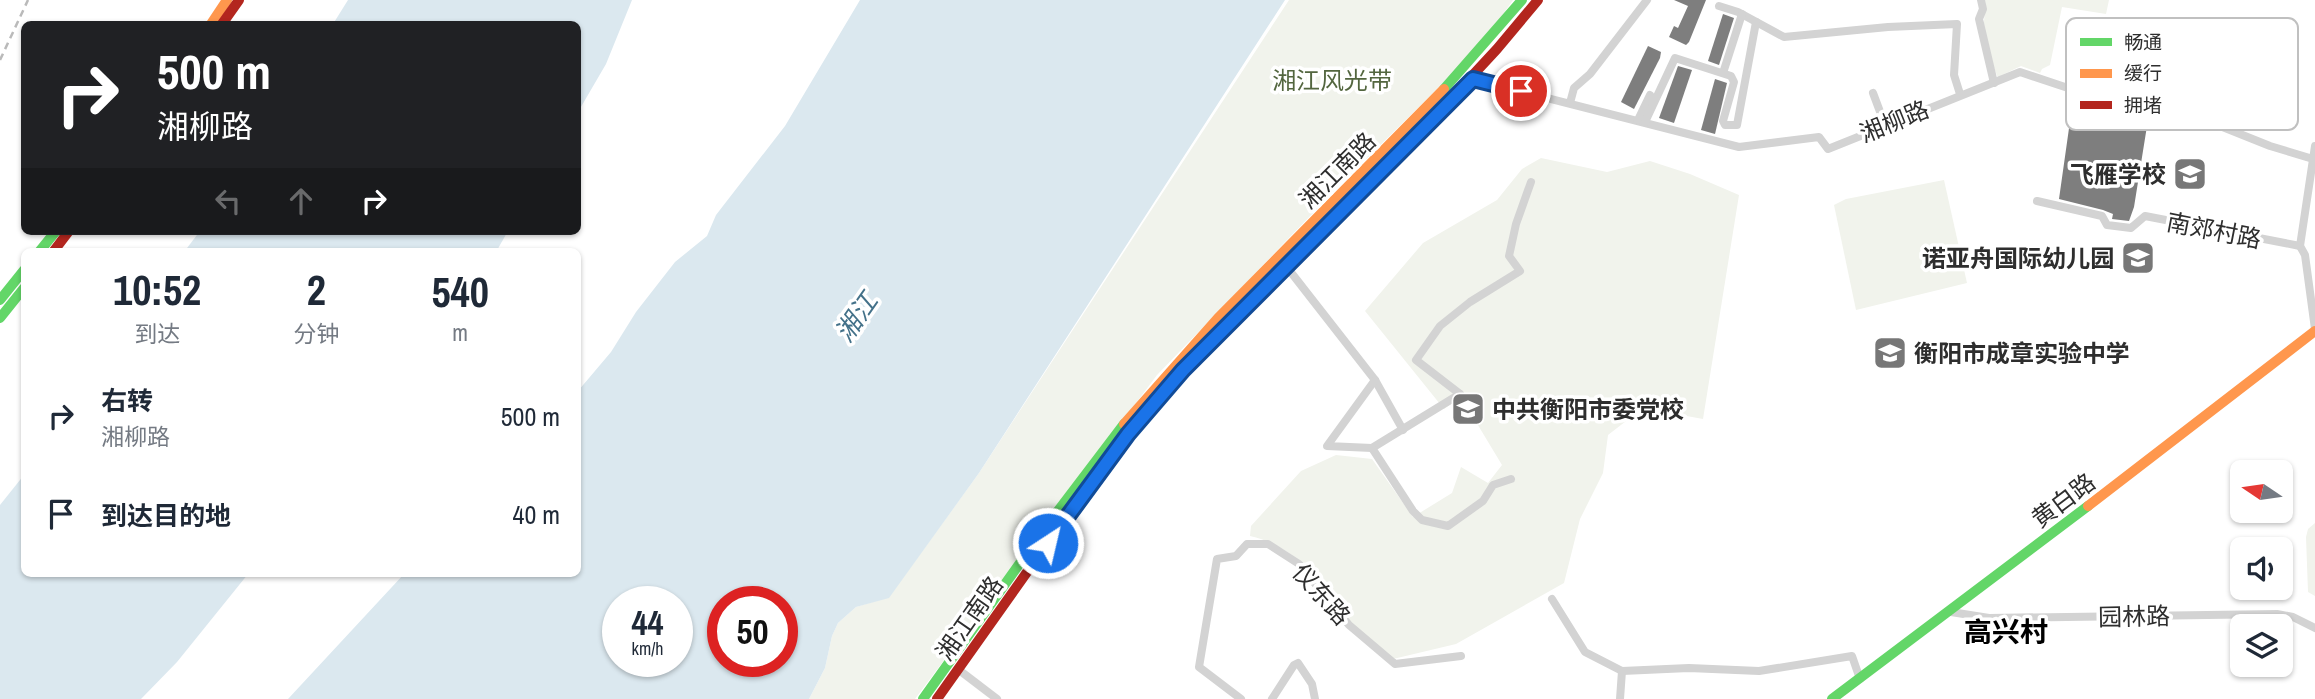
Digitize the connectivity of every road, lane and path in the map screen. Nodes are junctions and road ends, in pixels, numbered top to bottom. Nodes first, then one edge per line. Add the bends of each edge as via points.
1 (227, 0) edge
2 (239, 0) edge
3 (1522, 0) edge
4 (1538, 0) edge
5 (1647, 0) edge
6 (1981, 0) edge
7 (1719, 6) dead end
8 (1742, 14) junction
9 (213, 21) edge
10 (224, 21) edge
11 (1756, 22) junction
12 (1723, 73) junction
13 (1473, 79) junction
14 (1994, 83) junction
15 (2066, 87) edge
16 (1873, 93) dead end
17 (1961, 94) junction
18 (1570, 103) junction
19 (1642, 121) junction
20 (1885, 125) junction
21 (2230, 130) edge
22 (2315, 146) edge
23 (2313, 159) junction
24 (1531, 182) dead end
25 (2037, 201) dead end
26 (2300, 246) junction
27 (1286, 266) junction
28 (21, 274) edge
29 (21, 292) edge
30 (0, 300) edge
31 (0, 318) edge
32 (2315, 330) edge
33 (1375, 380) junction
34 (1403, 430) junction
35 (1372, 448) junction
36 (1511, 479) dead end
37 (1552, 599) dead end
38 (1951, 612) junction
39 (2315, 628) edge
40 (1461, 656) dead end
41 (959, 670) junction
42 (1622, 671) junction
43 (1860, 679) junction
44 (923, 699) edge
45 (937, 699) edge
46 (997, 699) edge
47 (1241, 699) edge
48 (1272, 699) edge
49 (1315, 699) edge
50 (1620, 699) edge
51 (1832, 699) edge

1 - 9 main road
2 - 10 main road
3 - 44 main road, 湘江南路 via 1443,93 1176,363 1120,428
4 - 13 main road, 湘江南路
5 - 18 street via 1574,88
6 - 14 street via 1979,19
7 - 8 street
8 - 11 street
8 - 12 street
11 - 12 street via 1736,127 1724,123 1734,82
11 - 17 street via 1784,37 1957,24 1954,75
12 - 19 street via 1675,58
13 - 18 street, 湘柳路
13 - 27 main road, 湘江南路
14 - 15 street, 湘柳路 via 2020,72
14 - 17 street, 湘柳路
16 - 20 street
17 - 20 street, 湘柳路
18 - 19 street, 湘柳路
19 - 20 street, 湘柳路 via 1739,147 1819,137 1828,149
21 - 23 street, 湘柳路
22 - 23 street
23 - 26 street
24 - 34 street via 1509,256 1520,271 1440,326 1416,360 1460,394
25 - 26 street, 南郊村路 via 2102,216 2107,225 2131,228 2145,216
26 - 32 street
27 - 33 street
27 - 41 main road, 湘江南路 via 1183,370 1128,434
28 - 30 main road
29 - 31 main road
32 - 38 main road, 黄白路
33 - 34 street
33 - 35 street via 1327,446
34 - 35 street
35 - 36 street via 1413,511 1422,520 1448,526 1483,501 1493,485
37 - 42 street via 1585,652
38 - 39 street, 园林路 via 1989,618 2277,614
38 - 43 main road, 黄白路
40 - 47 street, 仪东路 via 1395,664 1349,625 1299,564 1268,544 1247,544 1236,556 1217,559 1199,667
41 - 45 main road, 湘江南路
41 - 46 street
42 - 43 street via 1759,671 1852,656
42 - 50 street
43 - 51 main road, 黄白路
48 - 49 street via 1298,663 1312,684

